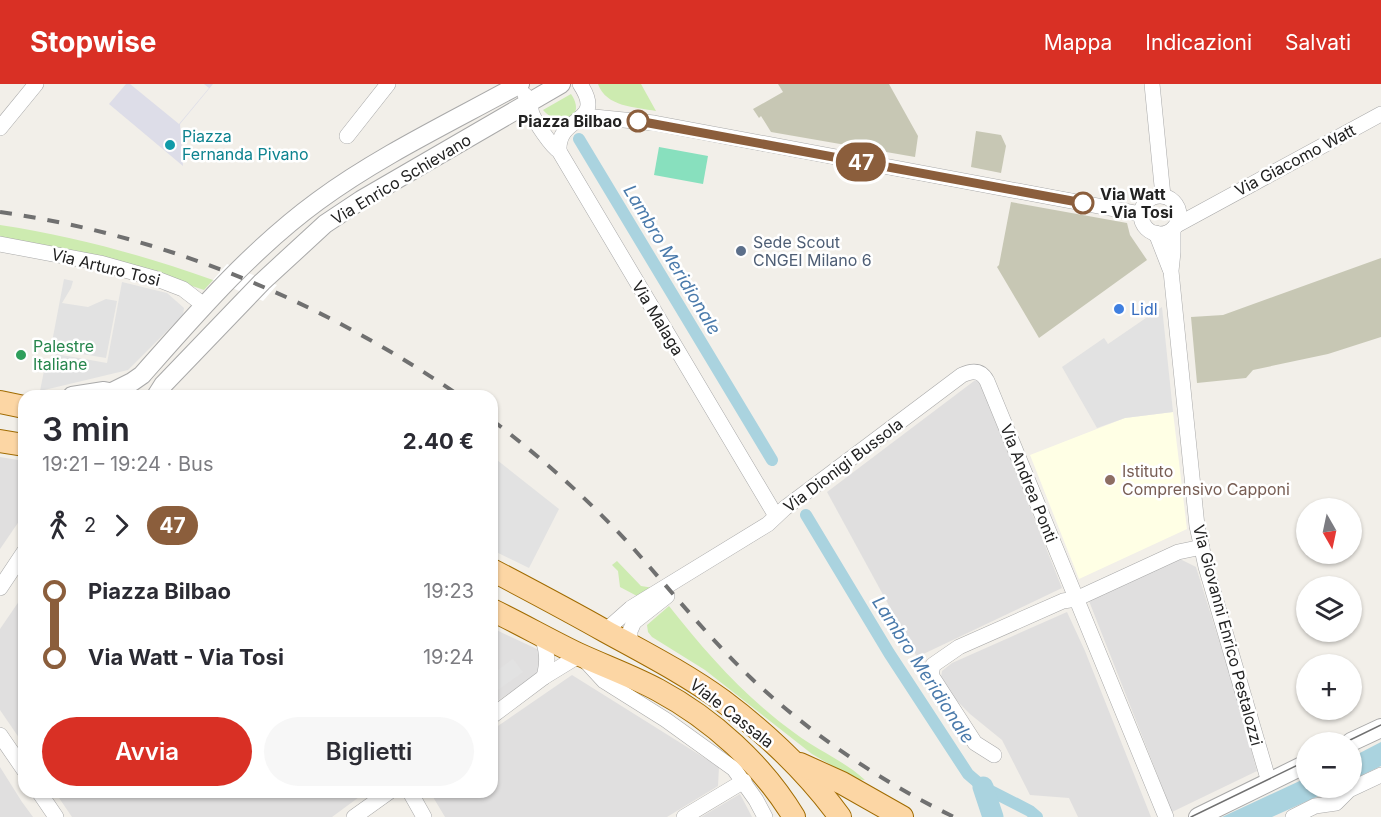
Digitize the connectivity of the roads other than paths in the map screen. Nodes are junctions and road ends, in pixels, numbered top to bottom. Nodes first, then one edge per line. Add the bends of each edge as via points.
1 (36, 84) edge
2 (388, 84) edge
3 (519, 84) edge
4 (561, 84) edge
5 (580, 84) edge
6 (1152, 84) edge
7 (530, 103) junction
8 (1381, 114) edge
9 (584, 116) junction
10 (538, 123) junction
11 (569, 126) junction
12 (0, 128) edge
13 (347, 136) dead end
14 (559, 151) junction
15 (1164, 196) junction
16 (1210, 205) junction
17 (1178, 208) junction
18 (1141, 214) junction
19 (1175, 227) junction
20 (1155, 233) junction
21 (0, 244) edge
22 (1171, 271) junction
23 (205, 306) junction
24 (977, 371) joint
25 (123, 390) edge
26 (160, 390) edge
27 (0, 402) edge
28 (18, 406) edge
29 (0, 441) edge
30 (18, 444) edge
31 (776, 516) junction
32 (1202, 547) junction
33 (708, 560) junction
34 (18, 561) edge
35 (498, 573) edge
36 (0, 588) edge
37 (1076, 599) junction
38 (498, 613) edge
39 (605, 631) junction
40 (540, 634) junction
41 (630, 645) junction
42 (580, 655) junction
43 (544, 677) junction
44 (498, 712) edge
45 (1381, 728) edge
46 (0, 735) edge
47 (1362, 737) edge
48 (994, 755) dead end
49 (18, 761) edge
50 (794, 762) junction
51 (1296, 769) edge
52 (1381, 775) edge
53 (744, 781) junction
54 (1269, 782) junction
55 (43, 798) edge
56 (381, 798) edge
57 (413, 798) edge
58 (1337, 810) edge
59 (56, 817) edge
60 (354, 817) edge
61 (424, 817) edge
62 (684, 817) edge
63 (765, 817) edge
64 (794, 817) edge
65 (840, 817) edge
66 (902, 817) edge
67 (1166, 817) edge
68 (1198, 817) edge
69 (1293, 817) edge

1 - 12 street
2 - 13 street
3 - 7 street
3 - 23 street, Via Enrico Schievano via 318,201 260,249
4 - 7 street, Via Enrico Schievano
5 - 9 street via 589,101
6 - 15 street
7 - 10 street
7 - 26 street, Via Enrico Schievano via 326,224 262,282
8 - 16 street, Via Giacomo Watt
9 - 11 street
9 - 18 street via 654,123
10 - 11 street
10 - 14 street, Via Malaga
11 - 14 street via 558,142
14 - 31 street, Via Malaga
15 - 17 street
15 - 18 street via 1147,201
16 - 17 street, Via Giacomo Watt
16 - 19 street, Via Giacomo Watt
17 - 19 street, Via Giovanni Enrico Pestalozzi
18 - 20 street, Via Giovanni Enrico Pestalozzi via 1145,226
19 - 20 street via 1164,234
19 - 22 street, Via Giovanni Enrico Pestalozzi
20 - 22 street, Via Giovanni Enrico Pestalozzi
21 - 23 street, Via Arturo Tosi via 100,263 157,279 183,289
22 - 32 street, Via Giovanni Enrico Pestalozzi
23 - 25 street, Via Enrico Schievano
24 - 31 street, Via Dionigi Bussola via 962,375
24 - 37 street, Via Andrea Ponti via 987,381
27 - 28 main road
29 - 30 main road
31 - 33 street, Via Dionigi Bussola
32 - 37 street via 1178,552
32 - 54 street, Via Giovanni Enrico Pestalozzi
33 - 39 street, Via Dionigi Bussola via 631,608
33 - 41 street, Via Dionigi Bussola via 634,622
34 - 36 street
35 - 39 main road, Viale Cassala
37 - 48 street via 1063,601 959,647 933,665 931,675 975,743
37 - 67 street, Via Andrea Ponti
38 - 40 main road, Viale Cassala
39 - 41 main road, Viale Cassala
39 - 42 main road
40 - 42 main road, Viale Cassala
40 - 43 street via 548,660
41 - 50 main road, Viale Cassala via 724,702
42 - 43 street
42 - 53 street, Viale Cassala via 604,681 666,720
42 - 64 main road, Viale Cassala via 657,690 713,728 748,758
43 - 44 street
45 - 47 street
46 - 49 street
50 - 65 main road, Viale Cassala
50 - 66 main road via 842,783
51 - 54 street
52 - 58 street via 1349,790
53 - 62 street
53 - 63 street, Viale Cassala
54 - 68 street
55 - 59 street
56 - 60 street
57 - 61 street
58 - 69 street via 1315,806

